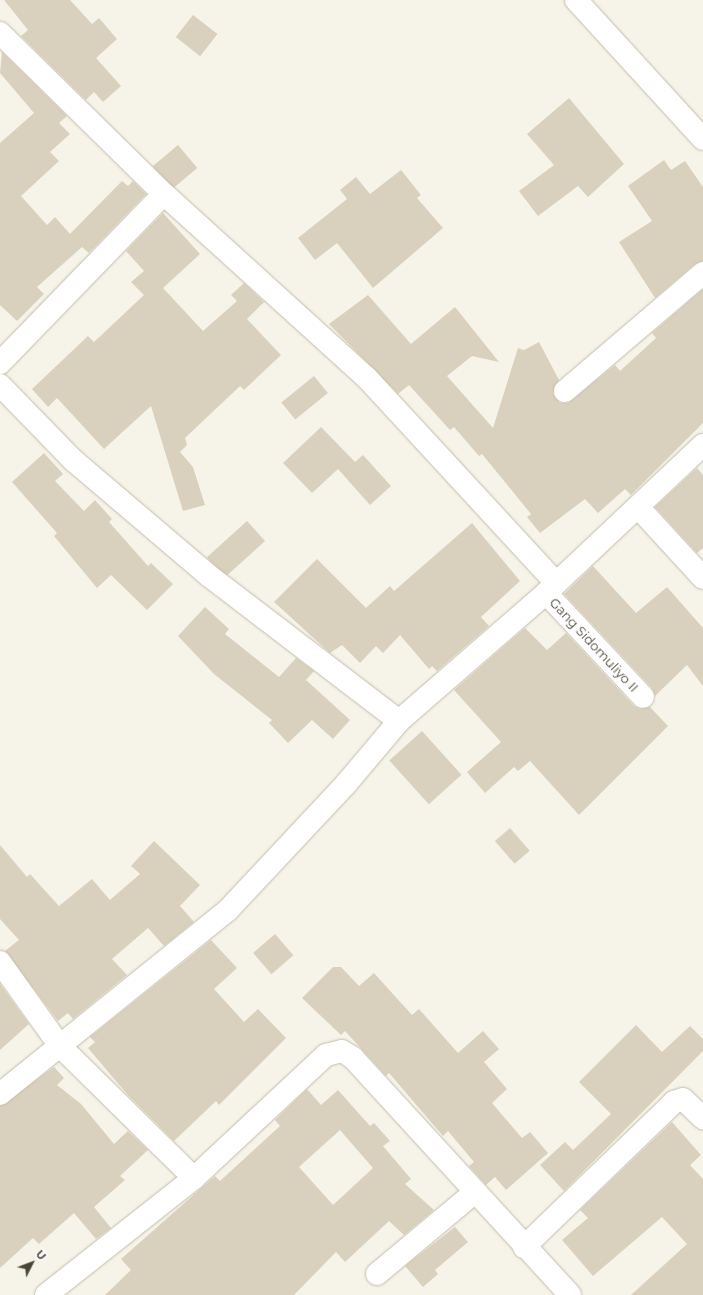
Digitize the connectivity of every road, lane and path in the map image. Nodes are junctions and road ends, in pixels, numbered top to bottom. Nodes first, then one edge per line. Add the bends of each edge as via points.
1 (576, 0) edge
2 (0, 33) edge
3 (703, 139) edge
4 (164, 194) junction
5 (703, 273) edge
6 (0, 363) edge
7 (0, 384) edge
8 (565, 391) dead end
9 (703, 445) edge
10 (638, 507) junction
11 (703, 578) edge
12 (550, 587) junction
13 (643, 697) dead end
14 (399, 720) junction
15 (0, 962) edge
16 (60, 1046) junction
17 (0, 1094) edge
18 (703, 1118) edge
19 (194, 1178) junction
20 (474, 1193) junction
21 (524, 1247) junction
22 (377, 1274) dead end
23 (46, 1295) edge
24 (570, 1295) edge

1 - 3 street
2 - 4 street, Gang Sidomuliyo II
4 - 6 street
4 - 12 street, Gang Sidomuliyo II via 367,378
5 - 8 street
7 - 14 street via 73,460 202,570
9 - 10 street
10 - 11 street
10 - 12 street
12 - 13 street, Gang Sidomuliyo II
12 - 14 street
14 - 16 street via 346,784 228,910
15 - 16 street
16 - 17 street
16 - 19 street
18 - 21 street via 683,1099 674,1102
19 - 20 street via 326,1055 342,1051 353,1058
19 - 23 street
20 - 21 street
20 - 22 street
21 - 24 street

